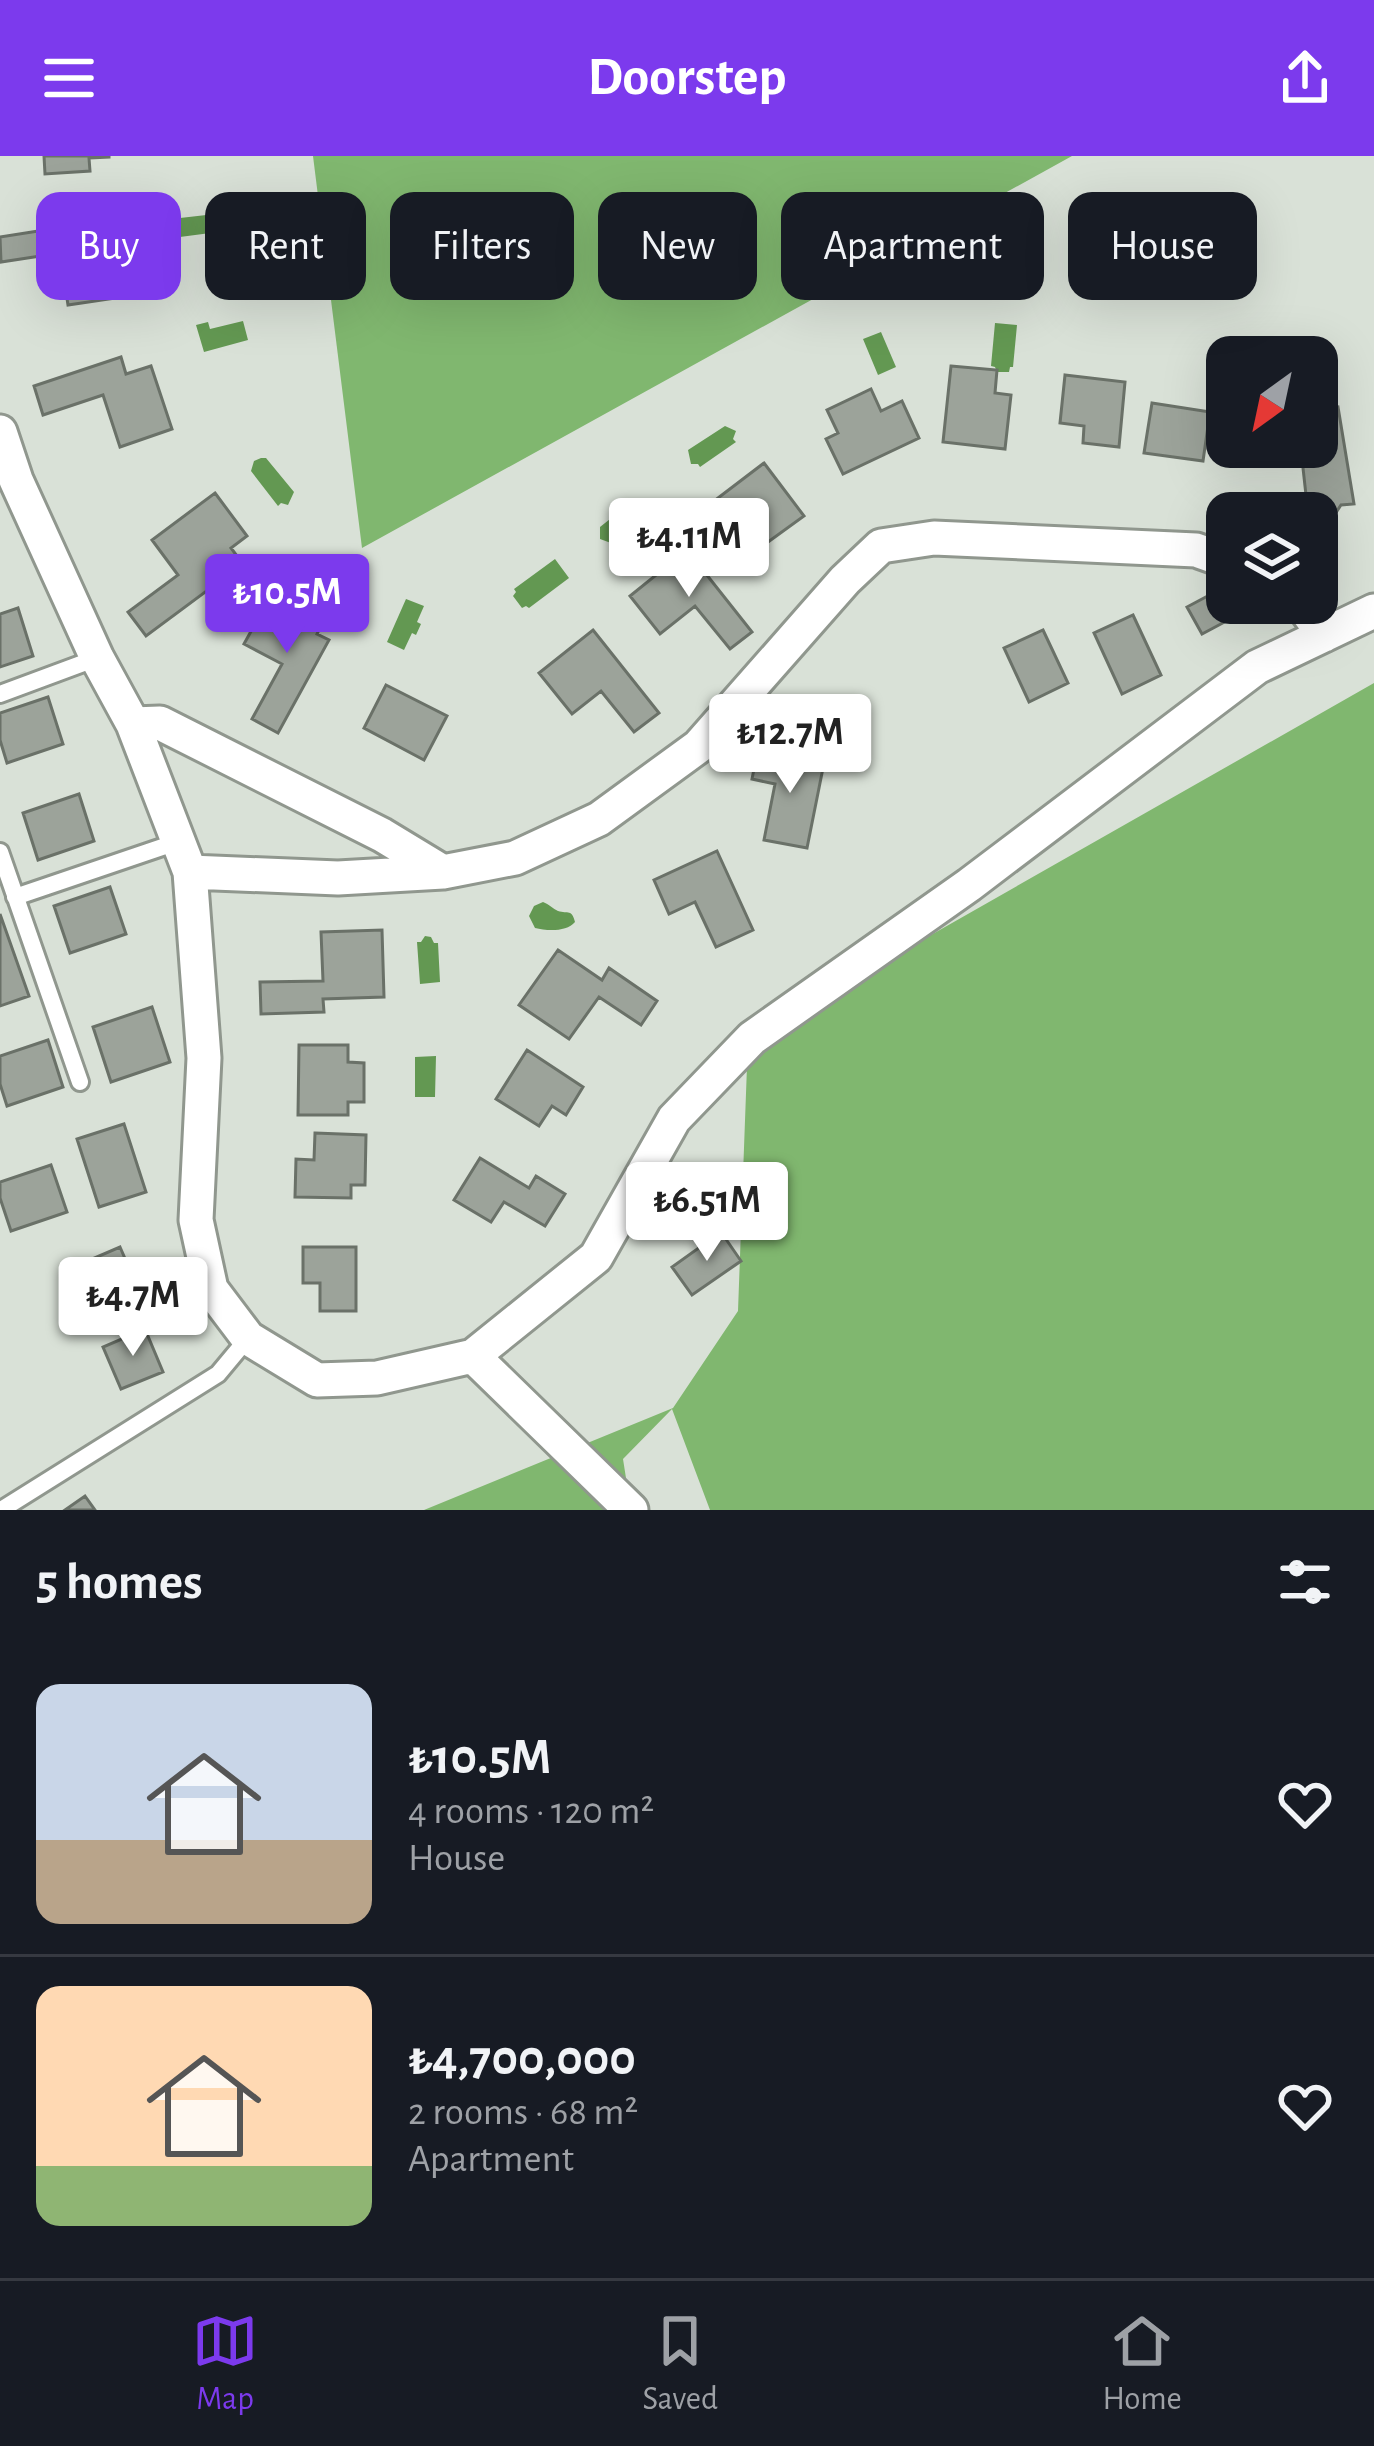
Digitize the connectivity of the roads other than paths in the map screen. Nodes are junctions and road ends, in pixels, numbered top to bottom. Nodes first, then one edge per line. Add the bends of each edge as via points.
1 (0, 432) edge
2 (8, 483) edge
3 (1206, 553) edge
4 (1374, 611) edge
5 (1316, 624) edge
6 (1324, 635) junction
7 (97, 658) junction
8 (0, 694) edge
9 (133, 724) junction
10 (0, 852) edge
11 (185, 856) junction
12 (443, 872) junction
13 (16, 896) junction
14 (80, 1082) dead end
15 (248, 1338) junction
16 (473, 1355) junction
17 (1, 1510) edge
18 (631, 1510) edge

1 - 2 street
2 - 7 street
3 - 12 street via 934,538 880,546 682,759 599,819 515,857
4 - 6 street
5 - 6 street
6 - 16 street via 1257,667 752,1038 674,1119 596,1257
7 - 8 lane
7 - 9 street
9 - 11 street
9 - 12 street via 160,723
10 - 13 lane
11 - 12 street via 338,878
11 - 13 lane
11 - 15 street via 204,1058 196,1220 211,1289
13 - 14 lane
15 - 16 street via 316,1380 376,1378
15 - 17 lane via 218,1374
16 - 18 street

